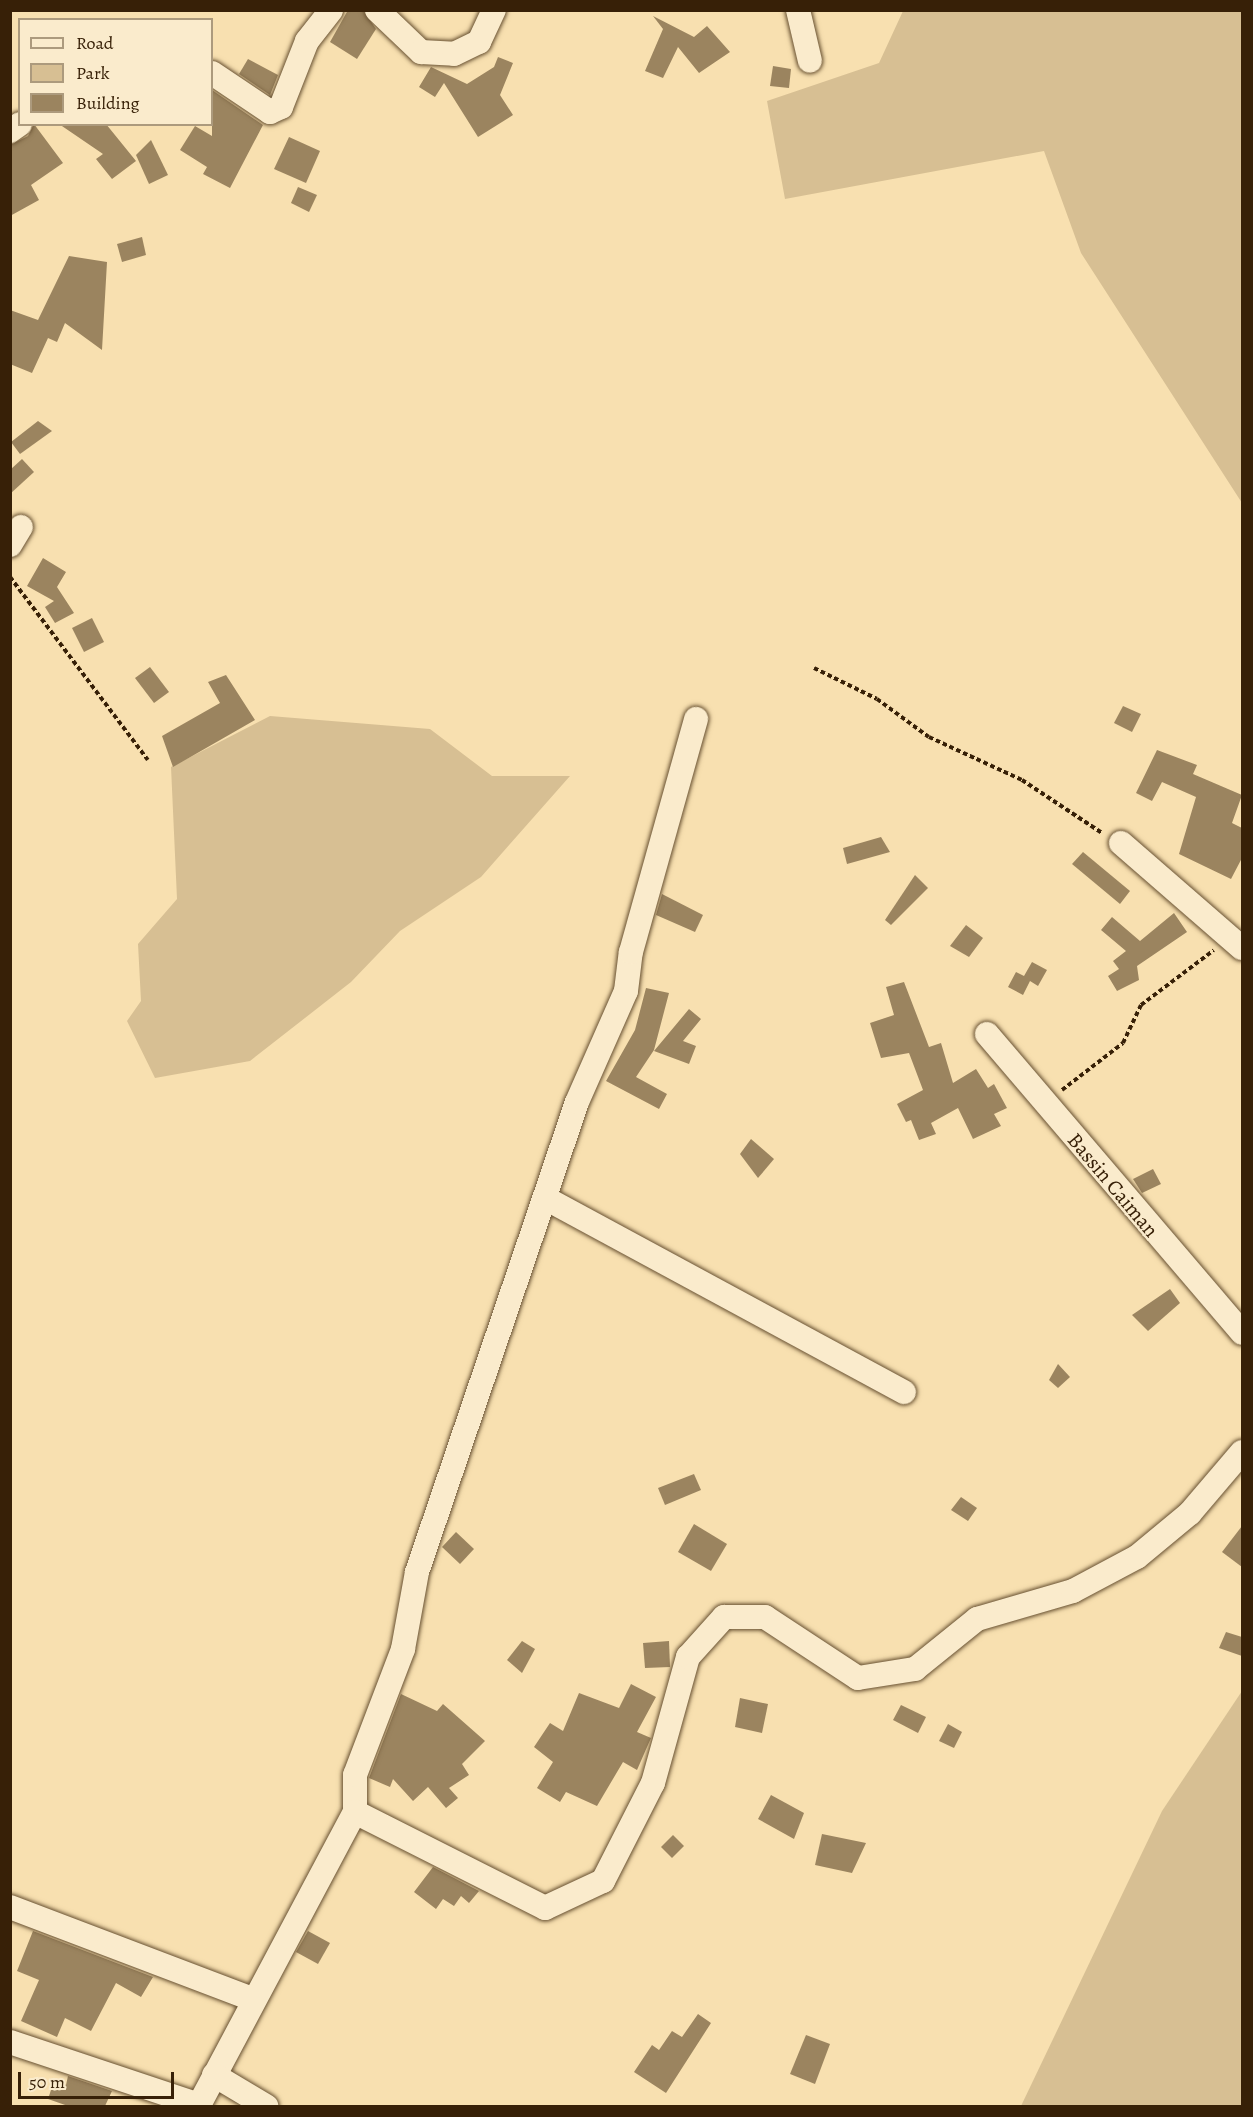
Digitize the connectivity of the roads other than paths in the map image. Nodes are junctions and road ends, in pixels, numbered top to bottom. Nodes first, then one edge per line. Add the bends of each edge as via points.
1 (331, 10) edge
2 (378, 10) edge
3 (494, 10) edge
4 (798, 10) edge
5 (810, 61) dead end
6 (213, 74) edge
7 (696, 719) dead end
8 (1121, 843) road end
9 (1236, 943) edge
10 (987, 1034) dead end
11 (545, 1198) junction
12 (1242, 1333) edge
13 (904, 1392) dead end
14 (1242, 1452) edge
15 (355, 1812) junction
16 (10, 1907) edge
17 (252, 2000) junction
18 (10, 2042) edge
19 (214, 2076) junction
20 (199, 2106) edge
21 (266, 2106) edge

1 - 6 street via 307,41 276,110 270,112
2 - 3 street via 421,52 454,54 479,42
4 - 5 street
7 - 11 street via 631,952 626,991 577,1102
8 - 9 street
10 - 12 street, Bassin Caiman
11 - 13 street
11 - 15 street via 417,1572 403,1649 355,1775
14 - 15 street via 1190,1513 1137,1557 1073,1591 977,1619 915,1669 858,1678 765,1617 724,1617 688,1657 653,1783 603,1881 544,1908
15 - 17 street
16 - 17 street
17 - 19 street
18 - 20 street
19 - 20 street
19 - 21 street

